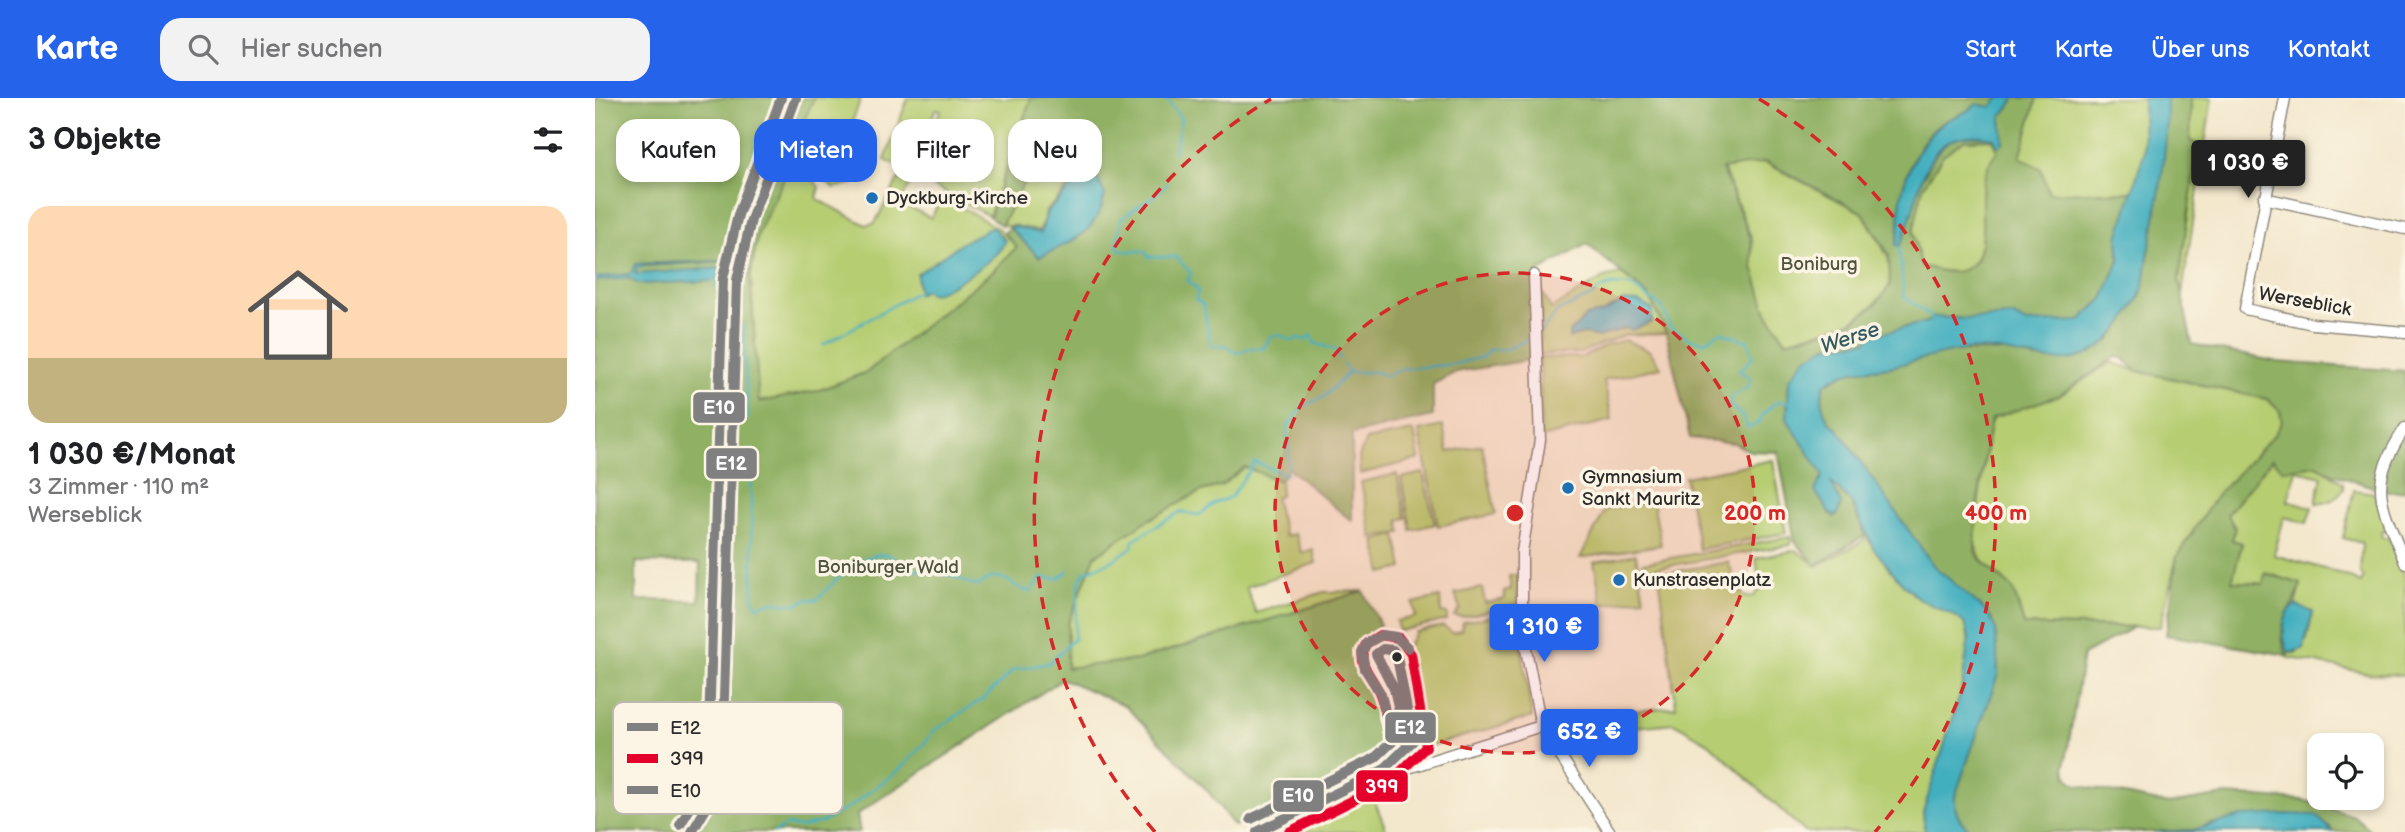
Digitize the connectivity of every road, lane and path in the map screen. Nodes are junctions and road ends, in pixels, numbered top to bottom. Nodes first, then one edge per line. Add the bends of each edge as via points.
1 (796, 98) edge
2 (2285, 98) edge
3 (2264, 198) junction
4 (2405, 229) edge
5 (1534, 275) dead end
6 (2405, 332) edge
7 (2405, 428) edge
8 (2405, 563) edge
9 (724, 702) edge
10 (1540, 723) junction
11 (1407, 746) junction
12 (1383, 770) junction
13 (703, 814) edge
14 (692, 832) edge
15 (1257, 832) edge
16 (1610, 832) edge

1 - 9 street via 751,219 737,280
2 - 3 street, Werseblick
3 - 4 street
3 - 6 street, Werseblick via 2245,309 2313,324
5 - 10 street via 1540,440 1523,536 1521,609
7 - 8 street via 2385,458 2378,489
10 - 12 street via 1408,768
10 - 16 street
11 - 11 street via 1413,733 1397,657 1393,650 1383,649 1376,660 1394,689
11 - 12 street
12 - 15 street
13 - 14 street

